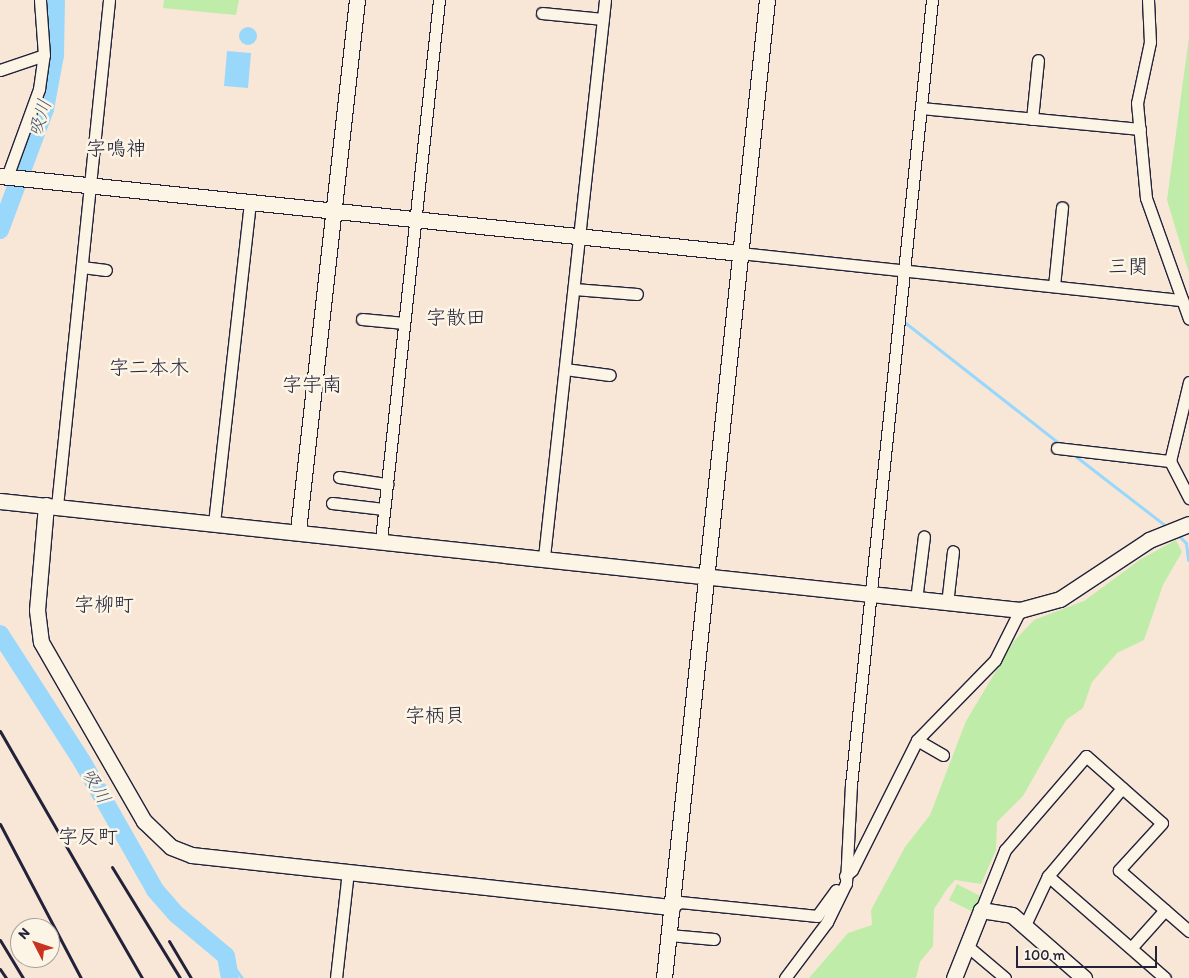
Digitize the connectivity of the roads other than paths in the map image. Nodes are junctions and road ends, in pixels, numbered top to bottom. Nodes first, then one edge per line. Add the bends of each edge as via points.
1 (40, 0) edge
2 (109, 0) edge
3 (357, 0) edge
4 (439, 0) edge
5 (605, 0) edge
6 (767, 0) edge
7 (932, 0) edge
8 (1148, 0) edge
9 (542, 13) dead end
10 (603, 19) junction
11 (44, 55) junction
12 (1038, 60) dead end
13 (0, 70) edge
14 (921, 108) junction
15 (1032, 119) junction
16 (1140, 129) junction
17 (10, 177) edge
18 (91, 186) junction
19 (250, 202) junction
20 (1062, 207) dead end
21 (334, 210) junction
22 (416, 219) junction
23 (580, 236) junction
24 (740, 253) junction
25 (82, 267) junction
26 (106, 270) dead end
27 (904, 270) junction
28 (1054, 286) junction
29 (574, 289) junction
30 (637, 294) dead end
31 (1183, 300) junction
32 (1189, 319) edge
33 (362, 320) dead end
34 (404, 323) junction
35 (565, 370) junction
36 (610, 375) dead end
37 (1189, 382) edge
38 (1057, 448) dead end
39 (1170, 461) junction
40 (339, 477) dead end
41 (387, 484) junction
42 (1189, 498) edge
43 (0, 501) edge
44 (332, 503) dead end
45 (52, 506) junction
46 (384, 509) junction
47 (214, 523) junction
48 (1189, 524) edge
49 (298, 531) junction
50 (924, 536) dead end
51 (381, 540) junction
52 (954, 551) dead end
53 (544, 557) junction
54 (706, 575) junction
55 (872, 594) junction
56 (916, 600) junction
57 (948, 604) junction
58 (1020, 610) junction
59 (917, 740) junction
60 (943, 755) dead end
61 (1122, 788) junction
62 (348, 871) junction
63 (847, 874) junction
64 (1048, 876) junction
65 (672, 907) junction
66 (981, 910) junction
67 (1165, 910) junction
68 (1025, 925) junction
69 (1189, 931) edge
70 (669, 935) junction
71 (714, 939) dead end
72 (966, 945) junction
73 (1131, 948) junction
74 (336, 978) edge
75 (664, 978) edge
76 (786, 978) edge
77 (954, 978) edge
78 (1004, 978) edge
79 (1084, 978) edge
80 (1165, 978) edge

1 - 11 street
2 - 18 street
3 - 21 street
4 - 22 street
5 - 10 street
6 - 24 street
7 - 14 street
8 - 16 street via 1150,42 1138,85
9 - 10 street
10 - 23 street
11 - 13 street
11 - 17 street via 39,89
12 - 15 street
14 - 15 street
14 - 27 street
15 - 16 street
16 - 31 street via 1146,198
17 - 18 street
18 - 19 street
18 - 25 street
19 - 21 street
19 - 47 street
20 - 28 street
21 - 22 street
21 - 49 street
22 - 23 street
22 - 34 street
23 - 24 street
23 - 29 street
24 - 27 street
24 - 54 street
25 - 26 street
25 - 45 street
27 - 28 street
27 - 55 street
28 - 31 street
29 - 30 street
29 - 35 street
31 - 32 street
33 - 34 street
34 - 41 street
35 - 36 street
35 - 53 street
37 - 39 street
38 - 39 street
39 - 42 street
40 - 41 street
41 - 46 street
43 - 45 street
44 - 46 street
45 - 47 street
45 - 62 street via 37,610 41,642 155,835 192,855
46 - 51 street
47 - 49 street
48 - 58 street via 1149,540 1060,599
49 - 51 street
50 - 56 street
51 - 53 street
52 - 57 street
53 - 54 street
54 - 55 street
54 - 65 street
55 - 56 street
55 - 63 street via 850,794
56 - 57 street
57 - 58 street
58 - 59 street via 995,660
59 - 60 street
59 - 63 street
61 - 64 street
61 - 66 street via 1086,756 1005,850
61 - 67 street via 1162,824 1119,870
62 - 65 street
62 - 74 street
63 - 65 street via 817,916 680,902
63 - 76 street via 827,922
64 - 68 street
64 - 73 street
65 - 70 street
66 - 68 street via 1012,915
66 - 72 street
67 - 69 street
67 - 73 street
68 - 79 street
70 - 71 street
70 - 75 street
72 - 77 street
72 - 78 street
73 - 80 street

